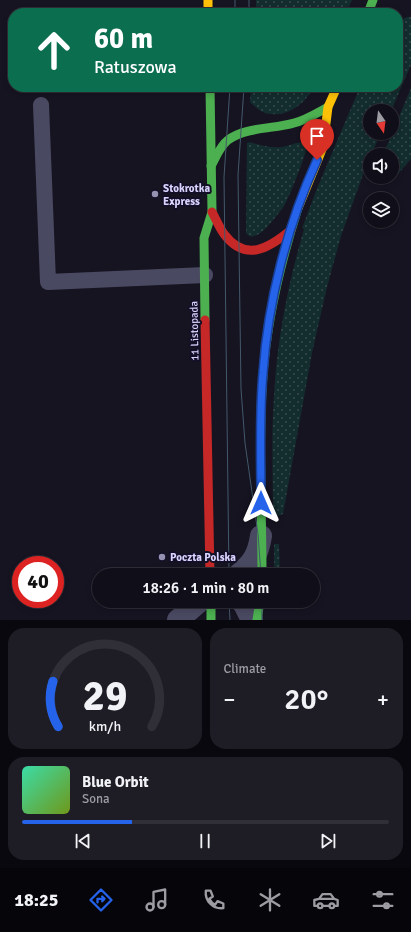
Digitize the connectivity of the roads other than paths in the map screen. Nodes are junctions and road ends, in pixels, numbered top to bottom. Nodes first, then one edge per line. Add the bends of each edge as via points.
1 (210, 92) edge
2 (334, 92) edge
3 (41, 105) dead end
4 (328, 107) junction
5 (211, 166) junction
6 (212, 212) junction
7 (291, 230) junction
8 (205, 275) junction
9 (262, 534) junction
10 (210, 568) edge
11 (246, 568) edge
12 (262, 568) edge
13 (192, 608) edge
14 (211, 608) edge
15 (246, 608) edge
16 (259, 608) edge
17 (178, 620) edge
18 (211, 620) edge
19 (252, 620) edge
20 (257, 620) edge

1 - 5 street, 11 Listopada
2 - 4 street
3 - 8 lane via 48,282
4 - 5 street via 295,122 229,139
4 - 7 street via 323,147
5 - 6 street, 11 Listopada
6 - 7 street via 224,235 239,247 250,251 262,250
6 - 8 street, 11 Listopada via 204,238
7 - 9 street via 273,303 263,373
8 - 10 street, 11 Listopada
9 - 11 street via 259,550
9 - 12 street
13 - 17 street
14 - 18 street
15 - 19 street
16 - 20 street

